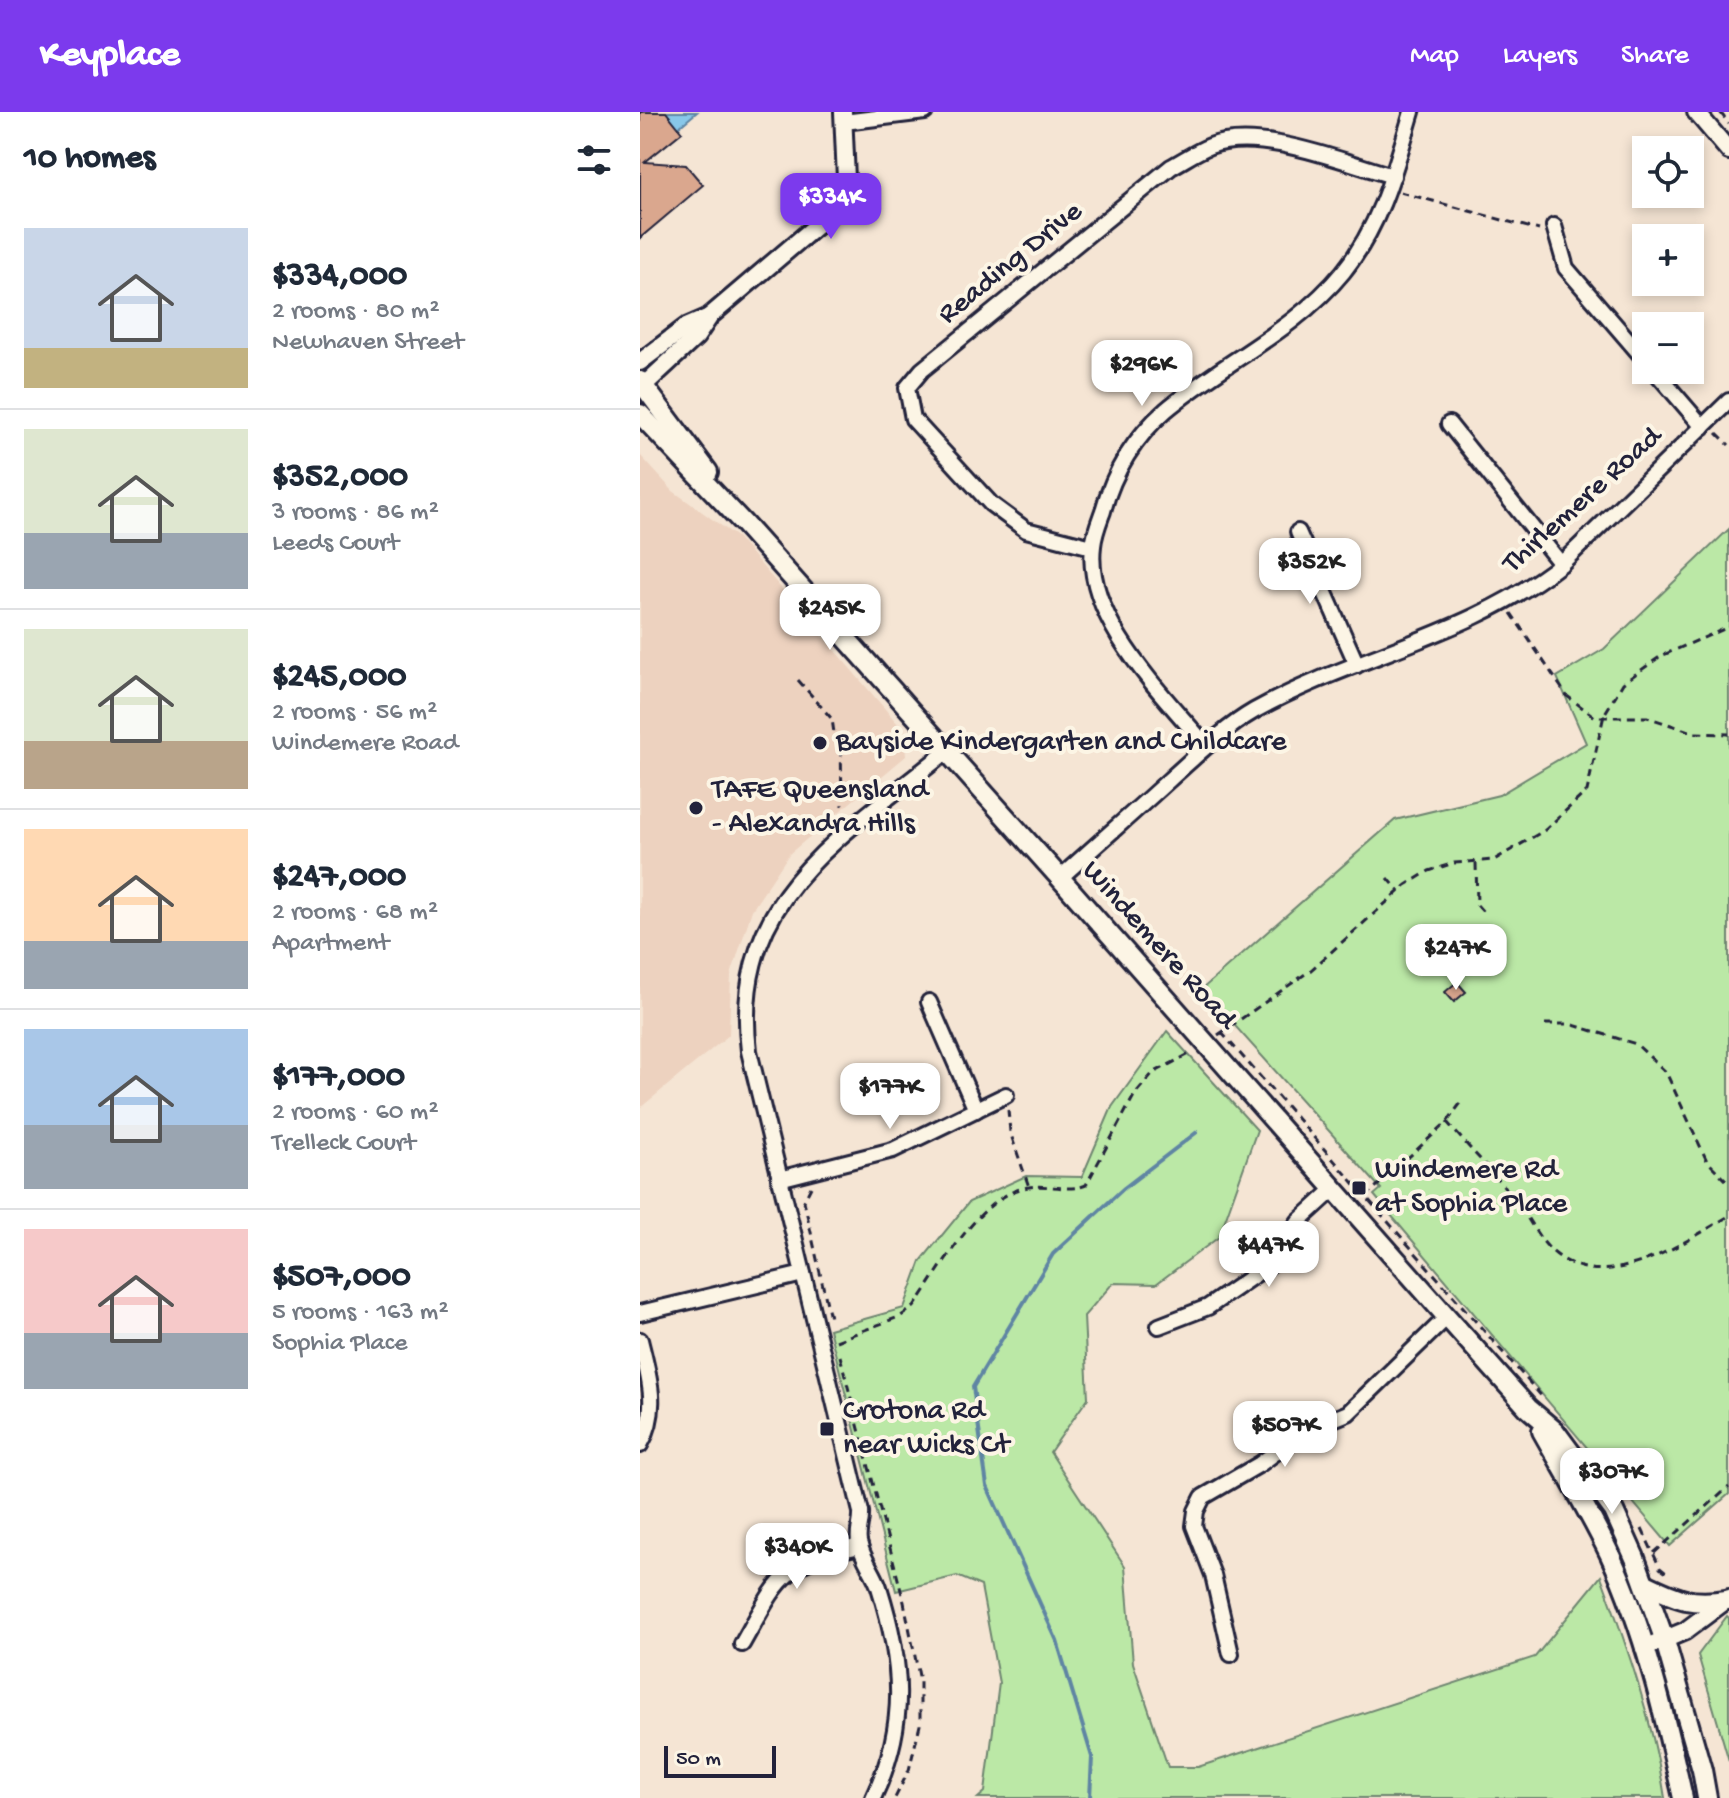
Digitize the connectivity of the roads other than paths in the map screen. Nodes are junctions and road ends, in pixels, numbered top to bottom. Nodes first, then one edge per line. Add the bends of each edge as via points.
1 (925, 112) edge
2 (1412, 112) edge
3 (1696, 112) edge
4 (844, 117) edge
5 (1729, 151) edge
6 (1391, 182) junction
7 (1554, 226) road end
8 (710, 316) junction
9 (1632, 345) edge
10 (640, 362) edge
11 (1666, 384) edge
12 (641, 385) edge
13 (1729, 401) edge
14 (640, 414) edge
15 (1449, 424) dead end
16 (1703, 427) junction
17 (744, 524) junction
18 (1298, 532) dead end
19 (1092, 547) junction
20 (1561, 564) junction
21 (1357, 665) junction
22 (1206, 746) junction
23 (947, 751) junction
24 (1060, 878) junction
25 (929, 1002) dead end
26 (1006, 1095) road end
27 (976, 1110) junction
28 (779, 1179) junction
29 (1335, 1188) junction
30 (803, 1274) junction
31 (640, 1313) edge
32 (1447, 1317) junction
33 (1159, 1326) dead end
34 (640, 1340) edge
35 (1528, 1408) junction
36 (640, 1445) edge
37 (860, 1546) junction
38 (1646, 1584) junction
39 (1728, 1599) edge
40 (1665, 1641) junction
41 (742, 1644) dead end
42 (1644, 1648) junction
43 (1231, 1654) dead end
44 (873, 1798) edge
45 (1683, 1798) edge
46 (1707, 1798) edge

1 - 4 street
2 - 6 street
3 - 5 street
4 - 8 street via 846,179 829,215
6 - 19 street via 1367,239 1309,308 1166,410 1138,438 1112,477
6 - 19 street, Reading Drive via 1285,146 1242,141 1211,145 1171,167 922,370 907,388 913,419 991,504 1026,530
7 - 9 street via 1566,268
8 - 10 street
8 - 12 street via 696,337
11 - 16 street
12 - 17 main road, Windemere Road
13 - 16 street, Thirlemere Road
14 - 17 main road, Windemere Road
15 - 20 street
16 - 20 street, Thirlemere Road
17 - 23 main road, Windemere Road
18 - 21 street
19 - 22 street via 1100,597 1123,647
20 - 21 street, Thirlemere Road via 1504,603
21 - 22 street, Thirlemere Road via 1251,713
22 - 24 street, Thirlemere Road
23 - 24 main road, Windemere Road
23 - 28 street via 798,875 755,953 747,993 747,1034
24 - 29 main road, Windemere Road via 1214,1038
25 - 27 street
26 - 27 street
27 - 28 street via 893,1150
28 - 30 street
29 - 32 main road, Windemere Road
29 - 33 street via 1299,1221 1269,1265 1208,1307
30 - 31 street
30 - 37 street via 861,1512
32 - 35 main road, Windemere Road
32 - 43 street via 1348,1413 1306,1430 1203,1497 1194,1526 1213,1575
34 - 36 street via 653,1405
35 - 38 main road, Windemere Road via 1555,1431 1614,1511
35 - 42 main road, Windemere Road via 1610,1556
37 - 41 street via 800,1563 784,1576
37 - 44 street via 881,1595 899,1689 895,1741
38 - 39 main road via 1696,1604
38 - 40 main road, Windemere Road
39 - 40 street via 1698,1624
40 - 42 street
40 - 46 main road, Windemere Road
42 - 45 main road, Windemere Road

